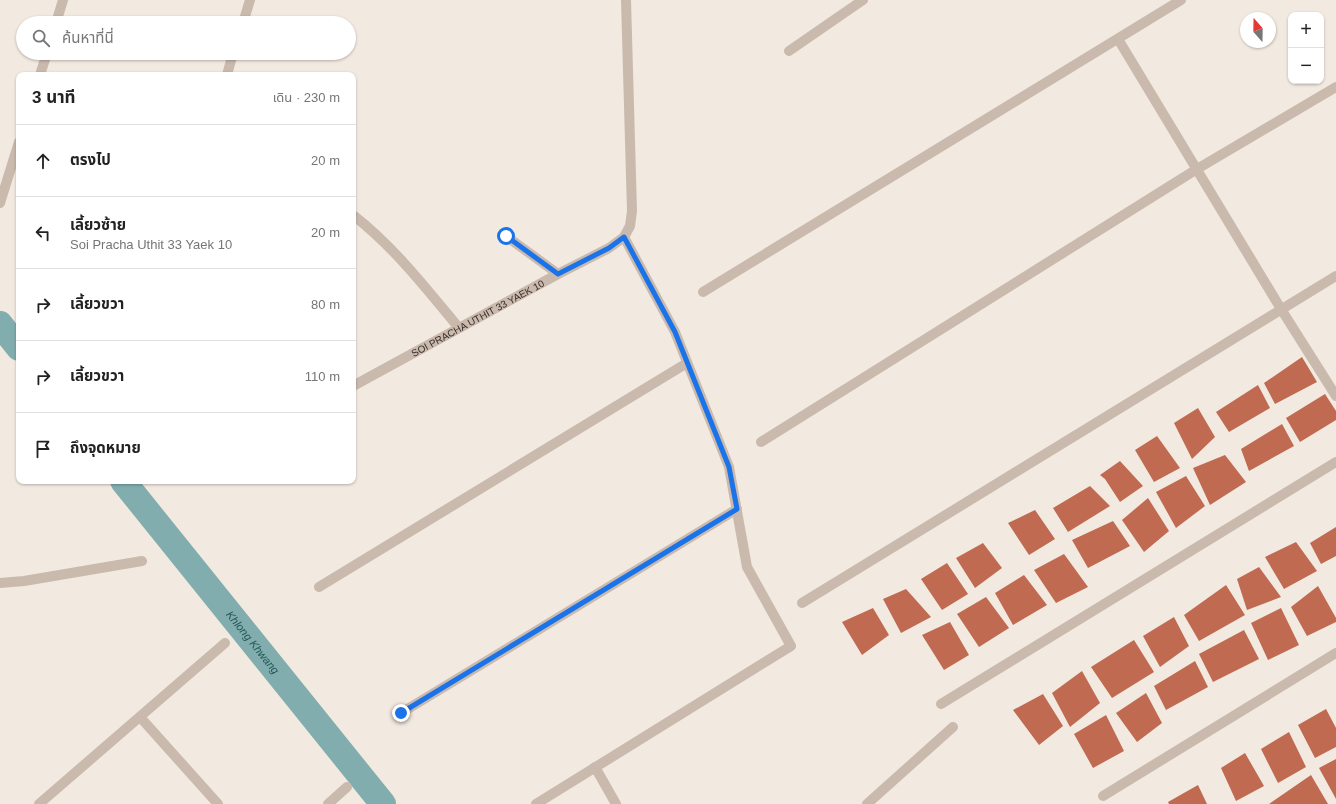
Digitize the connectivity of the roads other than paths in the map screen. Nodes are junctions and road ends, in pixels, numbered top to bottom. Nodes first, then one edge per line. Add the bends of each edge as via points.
1 (63, 0) edge
2 (250, 0) edge
3 (626, 0) edge
4 (863, 0) edge
5 (1181, 0) edge
6 (58, 16) edge
7 (245, 16) edge
8 (1118, 38) junction
9 (789, 51) dead end
10 (45, 60) edge
11 (231, 60) edge
12 (41, 72) edge
13 (228, 72) edge
14 (1336, 87) edge
15 (16, 152) edge
16 (1197, 169) junction
17 (0, 203) edge
18 (356, 217) edge
19 (506, 236) dead end
20 (624, 237) junction
21 (558, 274) junction
22 (1336, 276) edge
23 (704, 292) dead end
24 (1281, 309) junction
25 (459, 328) junction
26 (687, 363) junction
27 (356, 384) edge
28 (1336, 396) edge
29 (760, 442) dead end
30 (1336, 462) edge
31 (737, 509) junction
32 (142, 561) dead end
33 (0, 583) edge
34 (319, 587) dead end
35 (802, 603) dead end
36 (225, 644) dead end
37 (1336, 653) edge
38 (941, 704) dead end
39 (401, 713) dead end
40 (140, 717) junction
41 (953, 727) dead end
42 (595, 767) junction
43 (347, 787) dead end
44 (1103, 796) dead end
45 (39, 804) edge
46 (218, 804) edge
47 (328, 804) edge
48 (536, 804) edge
49 (616, 804) edge
50 (868, 804) edge

1 - 6 street
2 - 7 street
3 - 20 street via 632,211 630,226
4 - 9 street
5 - 8 street
8 - 16 street
8 - 23 street
10 - 12 street
11 - 13 street
14 - 16 street
15 - 17 street
16 - 24 street
16 - 29 street
18 - 25 street via 417,276
19 - 21 street
20 - 21 street, SOI PRACHA UTHIT 33 YAEK 10 via 609,248
20 - 26 street via 675,332
21 - 25 street, SOI PRACHA UTHIT 33 YAEK 10
22 - 24 street
24 - 28 street
24 - 35 street
25 - 27 street, SOI PRACHA UTHIT 33 YAEK 10
26 - 31 street via 729,467
26 - 34 street
30 - 38 street
31 - 39 street
31 - 42 street via 748,567 791,646
32 - 33 street
36 - 40 street
37 - 44 street
40 - 45 street
40 - 46 street
41 - 50 street
42 - 48 street
42 - 49 street
43 - 47 street

